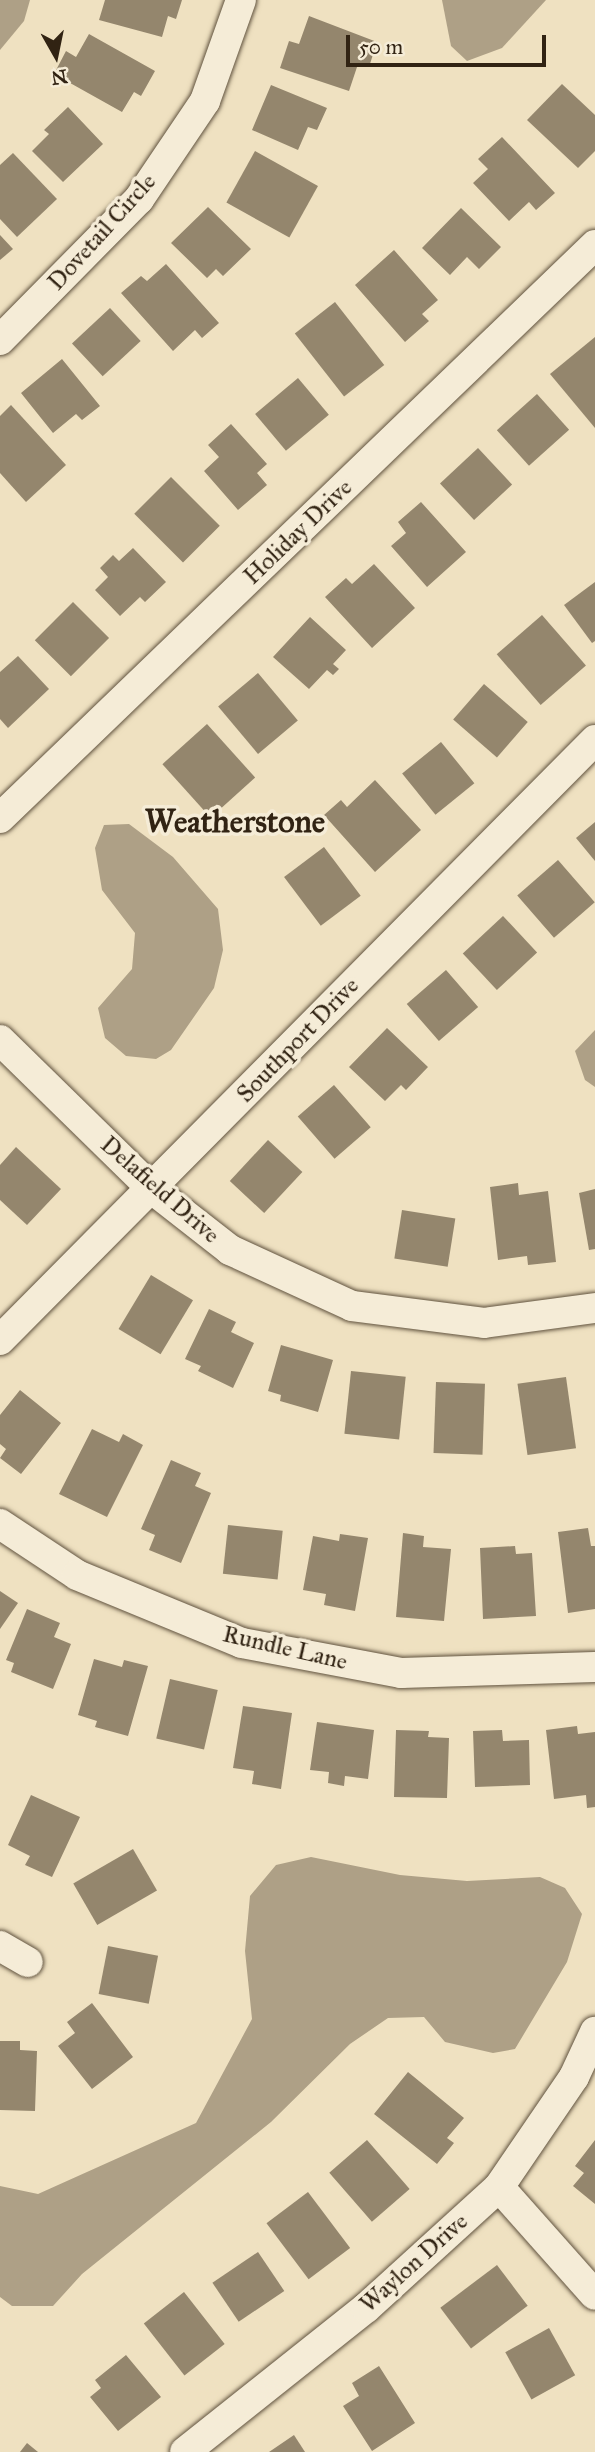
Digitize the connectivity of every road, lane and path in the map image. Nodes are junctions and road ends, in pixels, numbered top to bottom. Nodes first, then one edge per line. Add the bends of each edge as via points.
1 (241, 0) edge
2 (595, 245) edge
3 (0, 340) edge
4 (595, 740) edge
5 (0, 818) edge
6 (0, 1041) edge
7 (152, 1189) junction
8 (595, 1308) edge
9 (0, 1340) edge
10 (0, 1524) edge
11 (595, 1667) edge
12 (0, 1946) edge
13 (27, 1962) dead end
14 (595, 2032) edge
15 (499, 2187) junction
16 (595, 2295) edge
17 (185, 2452) edge

1 - 3 street, Dovetail Circle via 205,101 139,199
2 - 5 street, Holiday Drive
4 - 7 street, Southport Drive
6 - 7 street, Delafield Drive
7 - 8 street, Delafield Drive via 230,1250 352,1306 484,1323
7 - 9 street, Southport Drive
10 - 11 street, Rundle Lane via 77,1575 242,1643 401,1673
12 - 13 street
14 - 15 street, Waylon Drive via 574,2077
15 - 16 street
15 - 17 street, Waylon Drive via 366,2308

